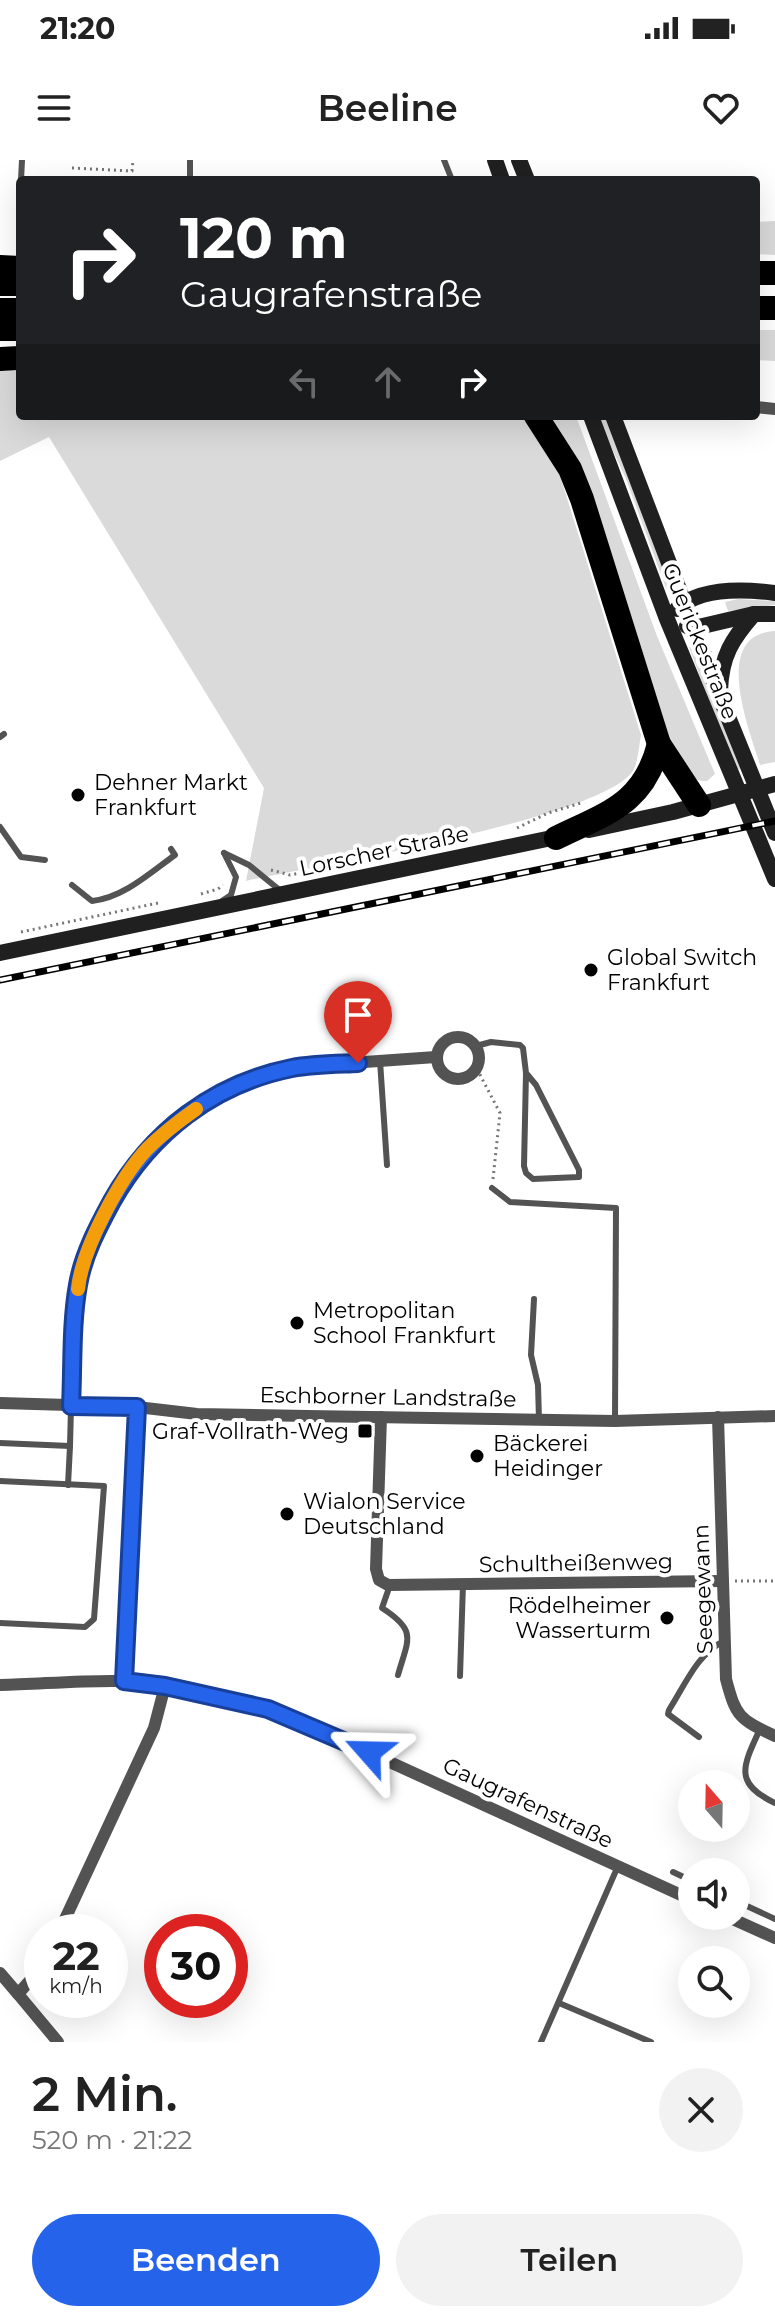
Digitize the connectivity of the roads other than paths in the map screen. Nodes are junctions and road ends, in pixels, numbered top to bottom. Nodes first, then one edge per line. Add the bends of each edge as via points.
1 (539, 420) edge
2 (592, 420) edge
3 (615, 420) edge
4 (775, 593) edge
5 (684, 602) junction
6 (754, 614) junction
7 (775, 614) edge
8 (667, 619) junction
9 (694, 628) junction
10 (720, 697) junction
11 (659, 744) junction
12 (775, 784) edge
13 (699, 805) junction
14 (0, 827) edge
15 (775, 833) edge
16 (556, 838) junction
17 (171, 849) dead end
18 (45, 860) dead end
19 (775, 879) edge
20 (72, 885) dead end
21 (285, 894) junction
22 (211, 909) junction
23 (0, 953) edge
24 (476, 1046) junction
25 (436, 1057) junction
26 (380, 1061) junction
27 (526, 1073) junction
28 (387, 1165) dead end
29 (492, 1188) road end
30 (534, 1299) dead end
31 (0, 1403) edge
32 (71, 1406) junction
33 (137, 1407) junction
34 (775, 1416) edge
35 (381, 1417) junction
36 (718, 1417) junction
37 (539, 1420) junction
38 (615, 1421) junction
39 (0, 1443) edge
40 (70, 1446) junction
41 (0, 1481) edge
42 (68, 1485) junction
43 (721, 1581) junction
44 (385, 1582) junction
45 (463, 1584) junction
46 (0, 1623) edge
47 (724, 1641) junction
48 (398, 1675) dead end
49 (460, 1676) dead end
50 (124, 1681) junction
51 (0, 1685) edge
52 (165, 1686) junction
53 (760, 1729) junction
54 (775, 1736) edge
55 (699, 1737) dead end
56 (775, 1803) edge
57 (618, 1866) junction
58 (673, 1872) dead end
59 (678, 1874) edge
60 (678, 1894) edge
61 (750, 1907) edge
62 (67, 1914) edge
63 (775, 1919) edge
64 (750, 1927) edge
65 (775, 1938) edge
66 (0, 1973) edge
67 (24, 1987) edge
68 (18, 1994) junction
69 (559, 2003) junction
70 (58, 2042) edge
71 (541, 2042) edge
72 (651, 2042) edge

1 - 11 highway via 582,499
2 - 8 main road, Guerickestraße
3 - 5 main road, Guerickestraße
4 - 5 main road via 720,592
5 - 8 main road
5 - 9 main road, Guerickestraße
6 - 7 main road
6 - 9 main road
6 - 10 main road via 731,640 720,673
8 - 9 main road
8 - 19 main road, Guerickestraße
9 - 10 main road, Guerickestraße
10 - 15 main road, Guerickestraße
11 - 13 highway
11 - 16 highway via 654,766 629,800
12 - 13 main road, Lorscher Straße
13 - 16 main road, Lorscher Straße
14 - 18 lane via 21,857
16 - 21 main road, Lorscher Straße
17 - 20 lane via 175,855 107,900 92,901
21 - 22 main road, Lorscher Straße
21 - 22 lane via 224,853 235,885 231,895
22 - 23 main road, Lorscher Straße
24 - 25 street via 456,1036 438,1048
24 - 25 street via 480,1059 468,1077 447,1077
24 - 27 lane via 520,1045
25 - 26 street
26 - 28 lane
26 - 32 street via 293,1067 239,1084 179,1120 146,1150 95,1232 78,1284
27 - 27 lane via 526,1173 533,1179 579,1177
29 - 38 lane via 510,1202 616,1208
30 - 37 lane via 531,1355
31 - 32 street, Eschborner Landstraße
32 - 33 street, Eschborner Landstraße
32 - 40 lane
33 - 35 street, Eschborner Landstraße via 197,1414
33 - 50 street
34 - 36 street, Eschborner Landstraße
35 - 37 street, Eschborner Landstraße
35 - 44 street via 376,1569
36 - 38 street, Eschborner Landstraße
36 - 43 street, Seegewann
37 - 38 street, Eschborner Landstraße
39 - 40 lane
40 - 42 lane
41 - 42 lane
42 - 46 lane via 104,1486 94,1619 85,1627
43 - 45 street, Schultheißenweg
43 - 47 street, Seegewann
44 - 45 street, Schultheißenweg
44 - 48 lane via 382,1608 403,1621 407,1634
45 - 49 lane
47 - 53 street, Seegewann via 734,1709
47 - 55 lane via 702,1657 669,1710
50 - 51 street, Gaugrafenstraße
50 - 52 street, Gaugrafenstraße
52 - 57 street, Gaugrafenstraße via 302,1722
52 - 62 street via 154,1728
53 - 54 street, Seegewann
53 - 56 lane via 745,1767 746,1780 754,1793
57 - 60 street, Gaugrafenstraße
57 - 69 lane
58 - 59 lane
61 - 63 lane
64 - 65 street
66 - 68 street
67 - 68 street
68 - 70 street
69 - 71 lane
69 - 72 lane

